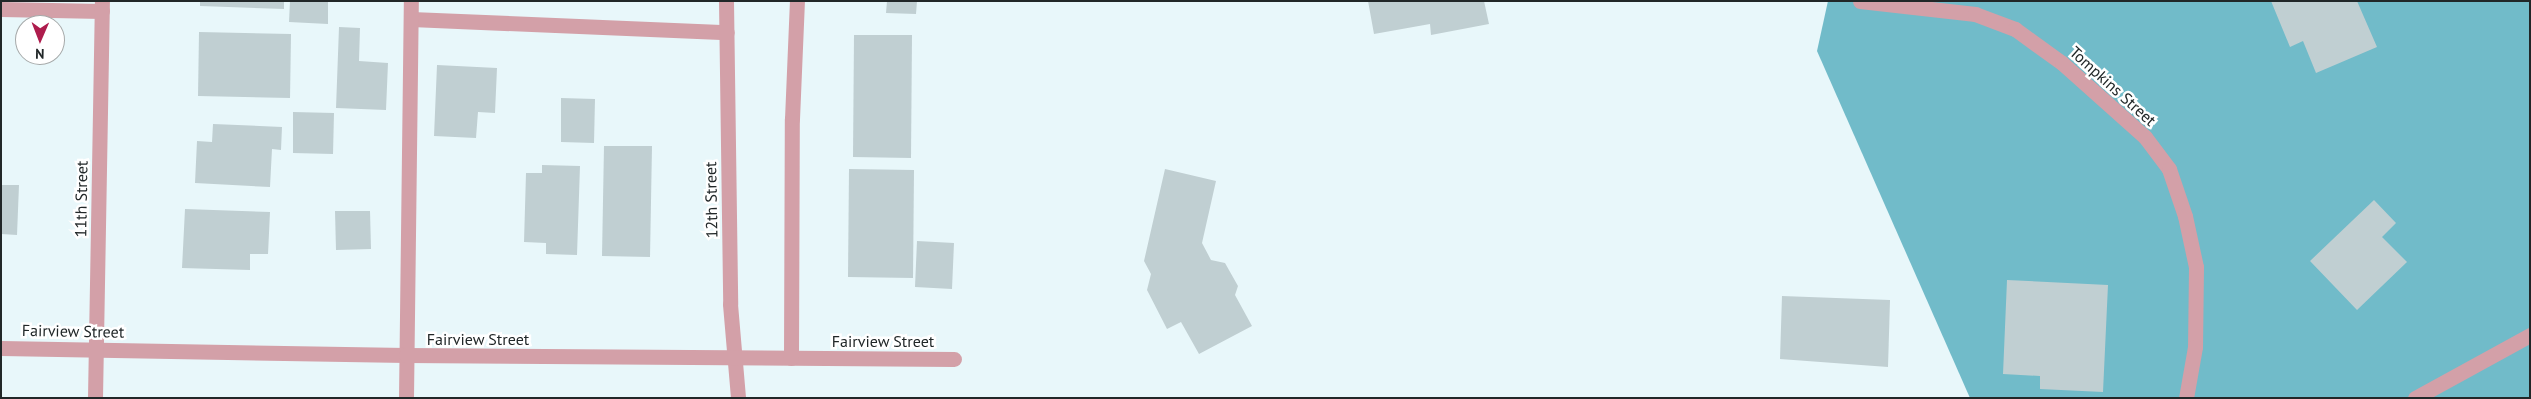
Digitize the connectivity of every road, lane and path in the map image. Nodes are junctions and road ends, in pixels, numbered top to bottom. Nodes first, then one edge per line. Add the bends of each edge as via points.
1 (411, 1) edge
2 (726, 1) edge
3 (797, 1) edge
4 (1860, 1) edge
5 (102, 6) edge
6 (1, 9) edge
7 (411, 19) junction
8 (727, 32) junction
9 (2530, 335) edge
10 (1, 348) edge
11 (96, 349) junction
12 (406, 356) junction
13 (735, 358) junction
14 (791, 358) junction
15 (954, 359) dead end
16 (95, 398) edge
17 (406, 398) edge
18 (738, 398) edge
19 (2186, 398) edge
20 (2415, 398) edge

1 - 7 street
2 - 8 street, 12th Street
3 - 14 street via 792,119
4 - 19 street, Tompkins Street via 1975,14 2015,29 2062,62 2145,137 2169,169 2185,216 2196,267 2195,347
5 - 6 street
5 - 11 street, 11th Street
7 - 8 street
7 - 12 street
8 - 13 street, 12th Street via 730,304
9 - 20 street
10 - 11 street, Fairview Street
11 - 12 street, Fairview Street
11 - 16 street, 11th Street
12 - 13 street, Fairview Street
12 - 17 street
13 - 14 street, Fairview Street
13 - 18 street, 12th Street
14 - 15 street, Fairview Street

